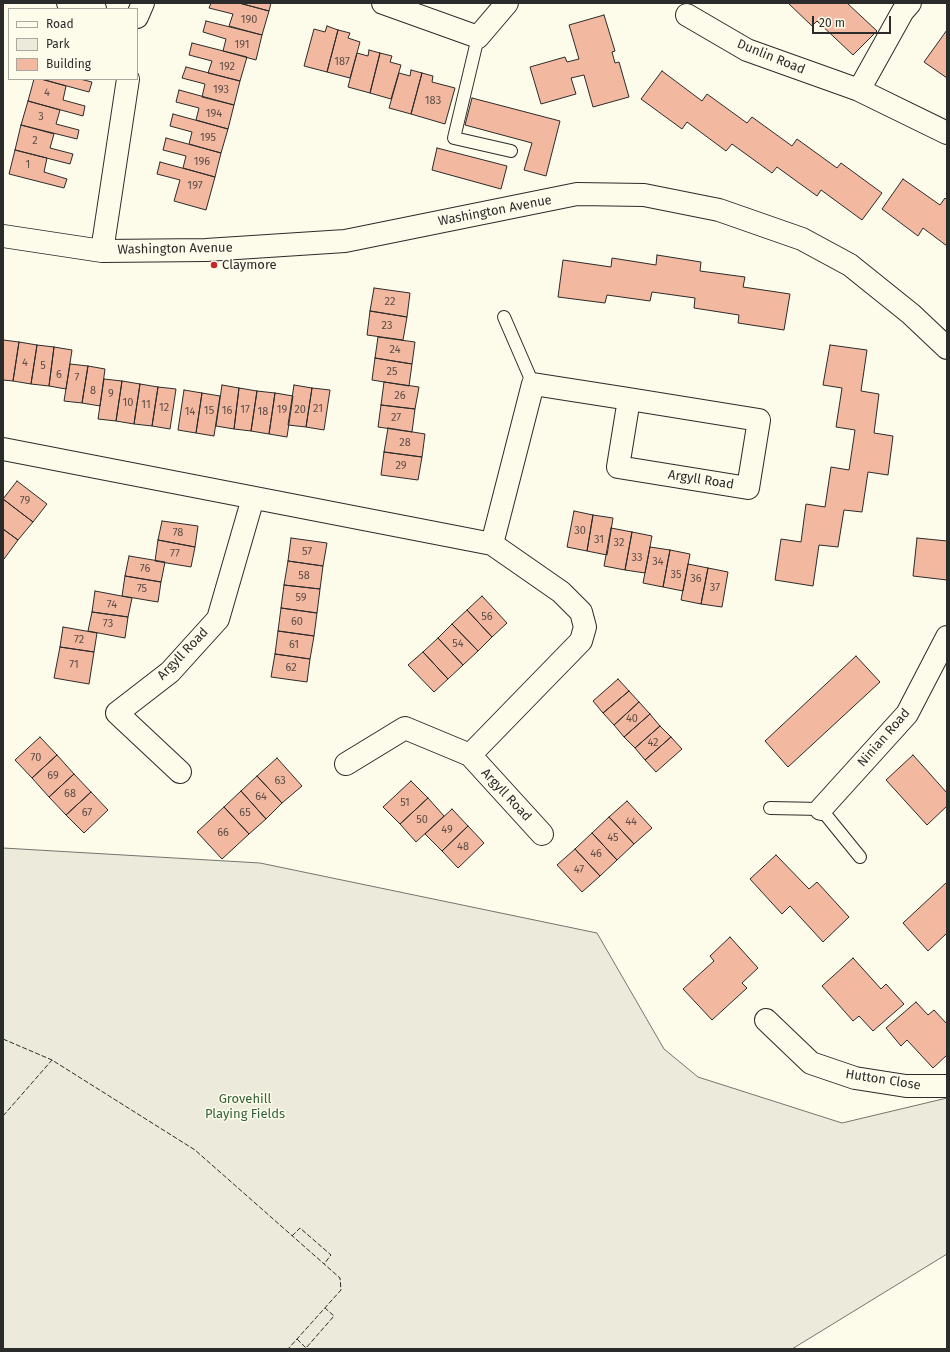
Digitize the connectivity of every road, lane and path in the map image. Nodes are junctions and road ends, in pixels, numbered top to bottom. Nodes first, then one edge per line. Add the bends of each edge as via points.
1 (68, 3) edge
2 (143, 3) edge
3 (383, 3) edge
4 (507, 3) edge
5 (910, 3) edge
6 (90, 8) edge
7 (138, 15) edge
8 (687, 15) dead end
9 (478, 37) junction
10 (128, 80) edge
11 (859, 90) junction
12 (947, 133) edge
13 (511, 150) dead end
14 (3, 236) edge
15 (102, 251) junction
16 (504, 317) dead end
17 (947, 348) edge
18 (533, 384) junction
19 (629, 399) junction
20 (3, 449) edge
21 (253, 498) junction
22 (492, 544) junction
23 (947, 637) edge
24 (470, 755) junction
25 (346, 764) dead end
26 (180, 772) dead end
27 (770, 808) dead end
28 (821, 809) junction
29 (542, 834) dead end
30 (860, 857) dead end
31 (766, 1020) dead end
32 (947, 1086) edge

1 - 6 street
2 - 7 street
3 - 9 street
4 - 9 street
5 - 11 street
8 - 11 street, Dunlin Road via 747,50
9 - 13 lane via 454,138
10 - 15 street
11 - 12 street, Dunlin Road
14 - 15 street, Washington Avenue
15 - 17 street, Washington Avenue via 206,250 345,241 577,194 644,195 719,210 802,239 850,265 911,314
16 - 18 lane
18 - 19 street, Argyll Road
18 - 22 street
19 - 19 street, Argyll Road via 759,420 748,488 618,467
20 - 21 street
21 - 22 street
21 - 26 street, Argyll Road via 218,619 170,672 117,712
22 - 24 street via 561,592 581,612 586,626 581,641
23 - 28 street, Ninian Road via 907,714
24 - 25 street, Argyll Road via 405,728
24 - 29 street, Argyll Road
27 - 28 lane
28 - 30 lane
31 - 32 street, Hutton Close via 811,1063 855,1078 906,1086

